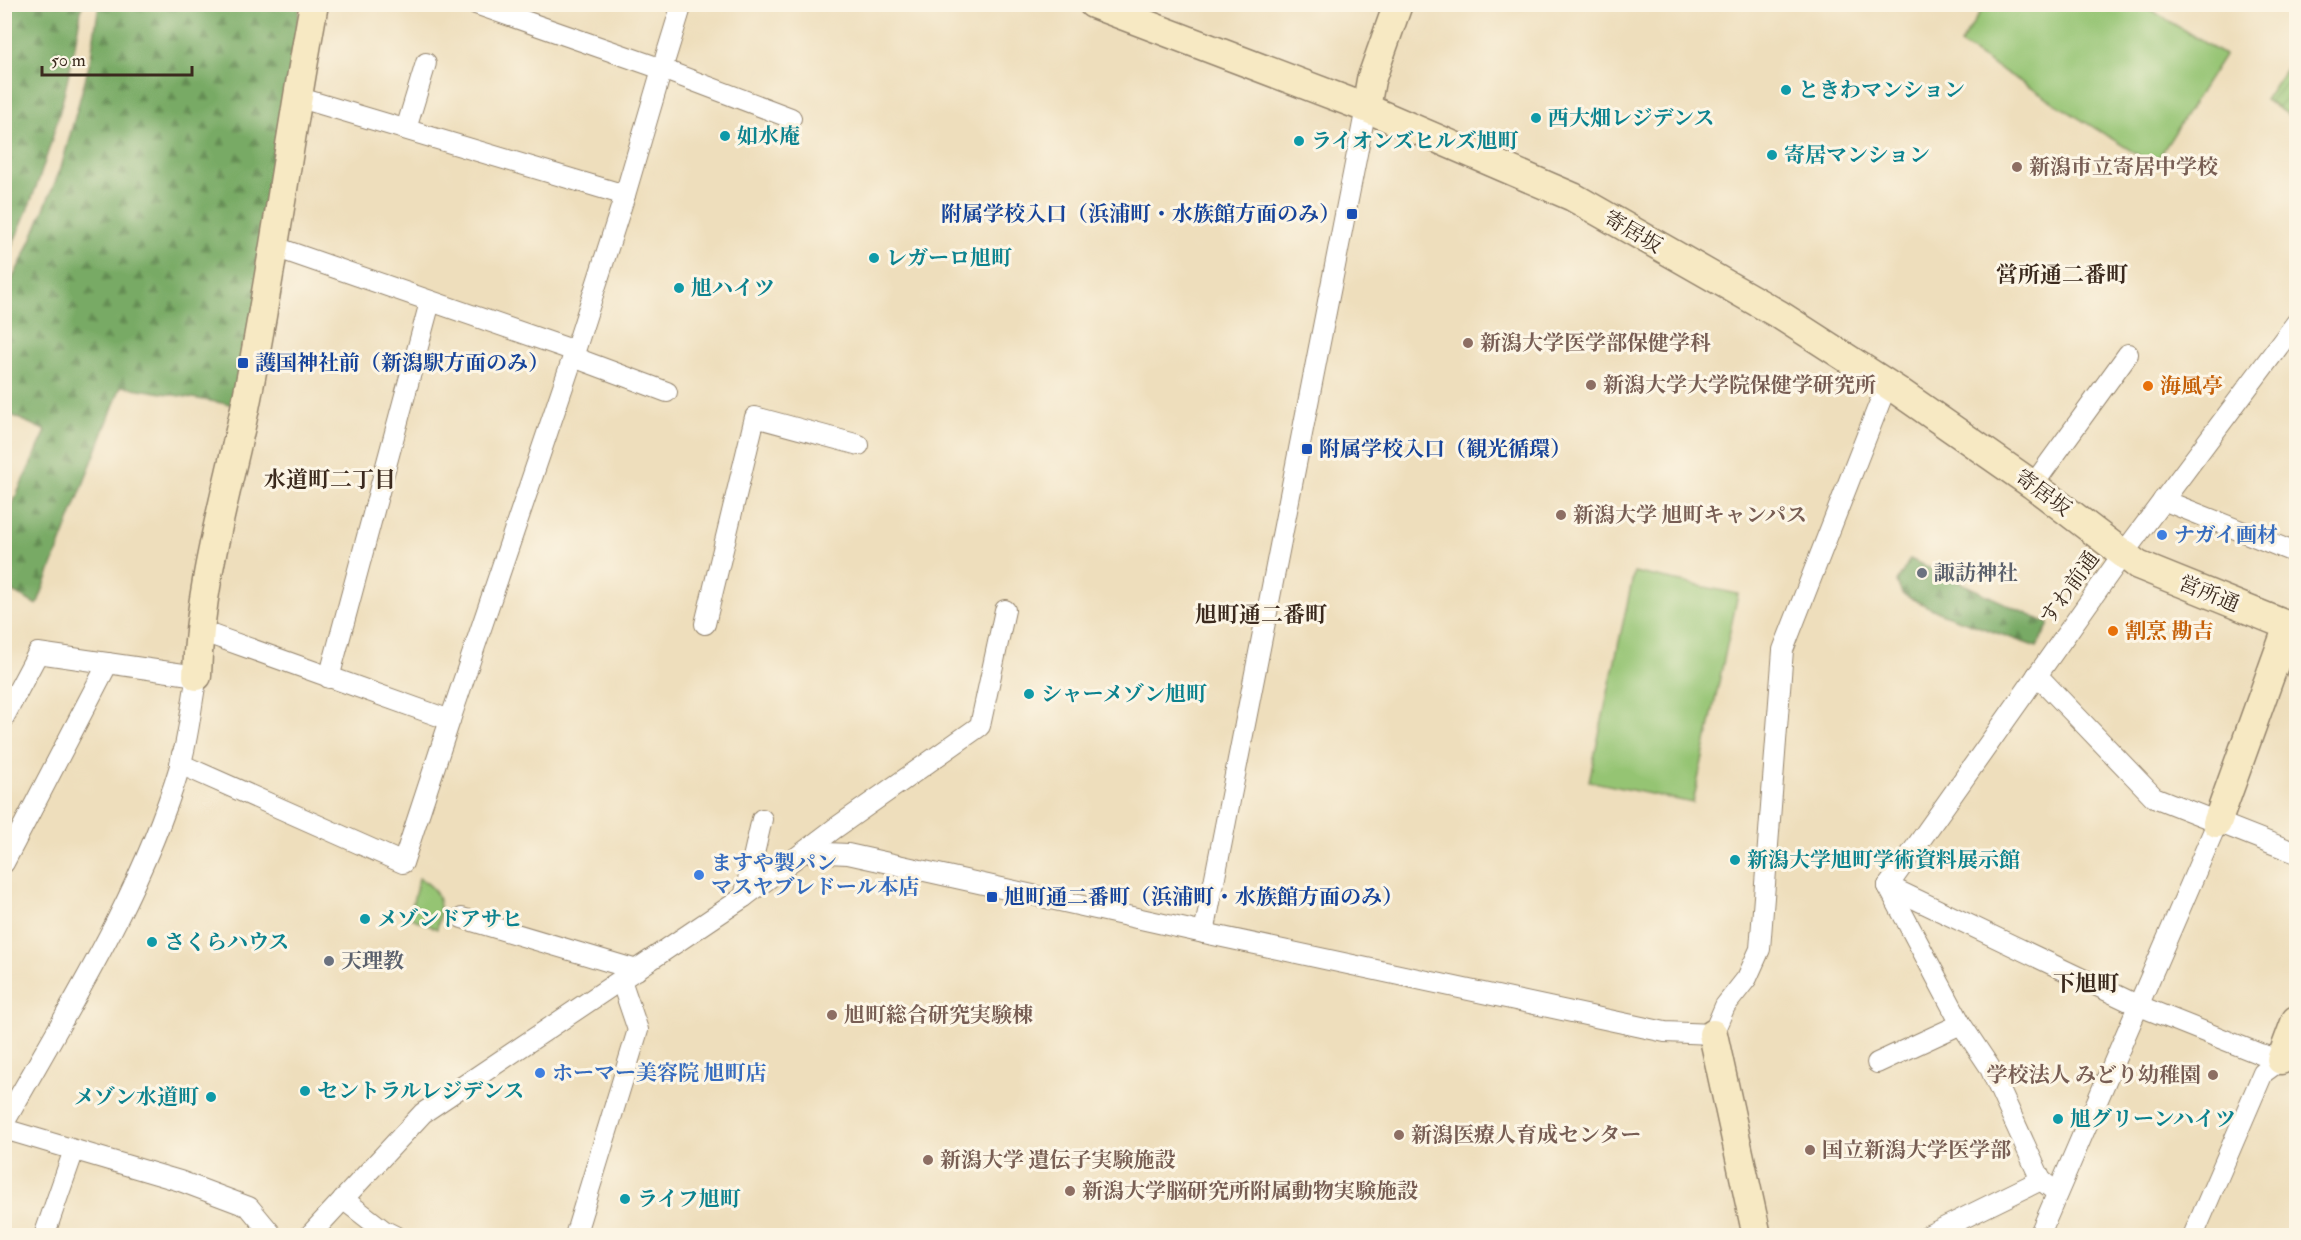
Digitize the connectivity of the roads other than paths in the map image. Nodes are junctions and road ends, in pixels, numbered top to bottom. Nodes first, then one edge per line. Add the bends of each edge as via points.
1 (314, 4) edge
2 (476, 4) edge
3 (682, 4) edge
4 (1093, 4) edge
5 (1398, 4) edge
6 (426, 63) dead end
7 (662, 69) junction
8 (297, 97) junction
9 (1366, 108) junction
10 (791, 118) dead end
11 (406, 129) junction
12 (625, 195) junction
13 (275, 247) junction
14 (430, 302) junction
15 (2296, 323) edge
16 (574, 354) junction
17 (2128, 354) dead end
18 (1887, 384) junction
19 (667, 392) dead end
20 (859, 445) dead end
21 (2033, 485) junction
22 (2163, 500) junction
23 (2296, 553) edge
24 (2123, 554) junction
25 (1005, 610) dead end
26 (705, 624) dead end
27 (2292, 627) edge
28 (198, 630) junction
29 (108, 663) junction
30 (2037, 675) junction
31 (197, 676) junction
32 (329, 678) junction
33 (4, 717) edge
34 (450, 720) junction
35 (180, 764) junction
36 (762, 819) dead end
37 (2217, 823) junction
38 (806, 852) junction
39 (2296, 853) edge
40 (4, 863) edge
41 (1888, 886) junction
42 (744, 897) junction
43 (462, 918) dead end
44 (1204, 933) junction
45 (629, 975) junction
46 (2137, 1005) junction
47 (2296, 1020) edge
48 (1961, 1024) junction
49 (1713, 1034) junction
50 (2289, 1062) edge
51 (1878, 1063) dead end
52 (4, 1123) edge
53 (4, 1130) edge
54 (74, 1150) junction
55 (2048, 1186) junction
56 (343, 1199) junction
57 (44, 1236) edge
58 (273, 1236) edge
59 (309, 1236) edge
60 (395, 1236) edge
61 (576, 1236) edge
62 (1757, 1236) edge
63 (1927, 1236) edge
64 (2039, 1236) edge
65 (2193, 1236) edge

1 - 8 street
2 - 7 street
3 - 7 street
4 - 9 street, 寄居坂
5 - 9 street via 1371,80
6 - 11 street
7 - 10 street
7 - 12 street
8 - 11 street
8 - 13 street
9 - 18 street, 寄居坂 via 1573,197 1780,315
9 - 44 street
11 - 12 street
12 - 16 street
13 - 14 street
13 - 28 street
14 - 16 street
14 - 32 street
15 - 22 street, すわ前通
16 - 19 street
16 - 34 street
17 - 21 street
18 - 21 street, 寄居坂
18 - 49 street via 1783,650 1760,949 1748,978 1725,1006
20 - 26 street via 755,417
21 - 24 street, 寄居坂
22 - 23 street
22 - 24 street, すわ前通
24 - 27 street, 営所通 via 2139,565
24 - 30 street, すわ前通
25 - 38 street via 980,726
27 - 37 street
28 - 31 street
28 - 32 street
29 - 31 street
29 - 33 street via 38,653
29 - 40 street
30 - 37 street via 2154,797
30 - 41 street, すわ前通
31 - 35 street
32 - 34 street
34 - 35 street via 403,863
35 - 52 street via 155,836 104,944
36 - 42 street
37 - 39 street
37 - 46 street
38 - 42 street
38 - 44 street via 848,854
41 - 46 street
41 - 48 street
42 - 45 street
43 - 45 street
44 - 49 street via 1665,1032
45 - 56 street via 423,1113
45 - 61 street via 638,1030
46 - 50 street
46 - 55 street
47 - 50 street
48 - 51 street
48 - 55 street via 1989,1066
49 - 62 street
50 - 65 street via 2263,1073
53 - 54 street
54 - 57 street
54 - 58 street via 180,1181 249,1207
55 - 63 street
55 - 64 street
56 - 59 street
56 - 60 street

